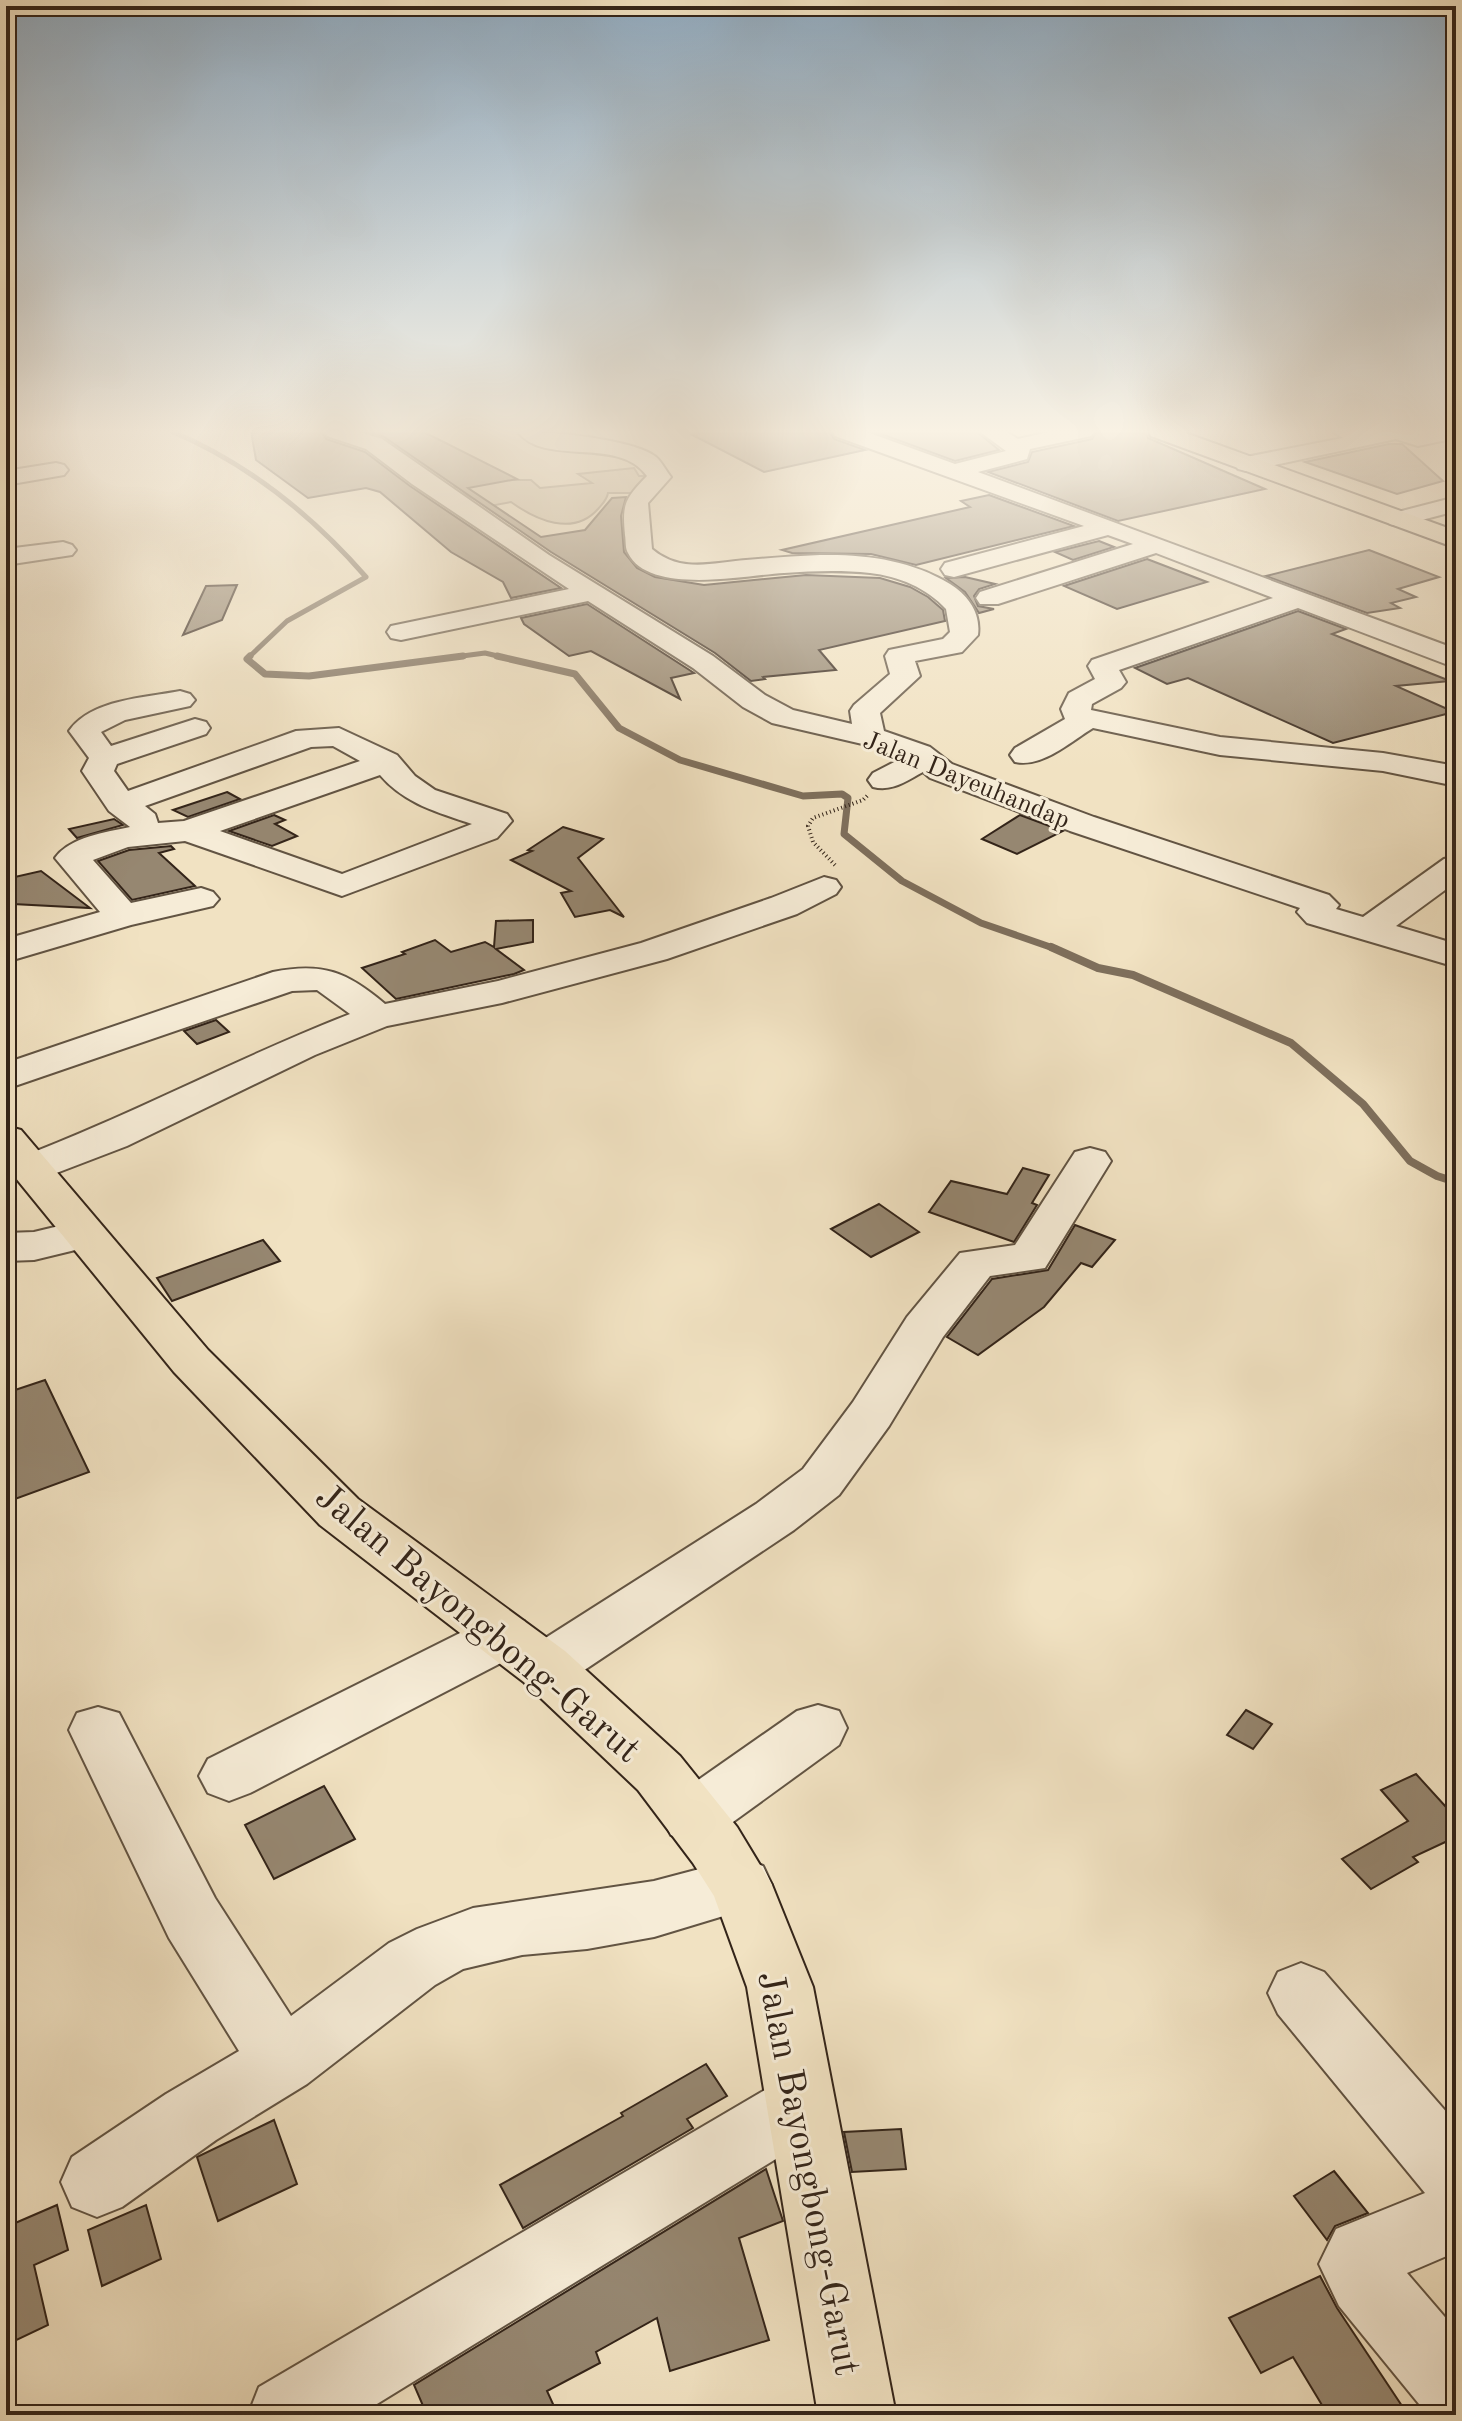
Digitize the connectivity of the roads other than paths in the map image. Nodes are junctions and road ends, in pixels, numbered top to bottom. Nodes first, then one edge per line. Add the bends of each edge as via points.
1 (517, 544) edge
2 (639, 544) edge
3 (1047, 544) edge
4 (1157, 545) joint
5 (63, 550) dead end
6 (6, 557) edge
7 (954, 569) dead end
8 (590, 593) junction
9 (989, 598) dead end
10 (1298, 599) junction
11 (401, 632) dead end
12 (1456, 659) edge
13 (180, 700) dead end
14 (1081, 709) junction
15 (195, 728) dead end
16 (875, 738) junction
17 (922, 756) junction
18 (105, 758) junction
19 (386, 762) junction
20 (1456, 776) edge
21 (884, 780) road end
22 (977, 785) junction
23 (121, 804) junction
24 (173, 831) junction
25 (1456, 866) edge
26 (824, 887) road end
27 (201, 899) dead end
28 (123, 916) junction
29 (1369, 929) junction
30 (6, 951) edge
31 (1456, 956) edge
32 (377, 1017) junction
33 (6, 1077) edge
34 (18, 1154) edge
35 (1090, 1161) dead end
36 (84, 1234) junction
37 (7, 1248) edge
38 (525, 1652) junction
39 (818, 1728) dead end
40 (98, 1730) dead end
41 (229, 1776) dead end
42 (693, 1817) junction
43 (741, 1885) junction
44 (1301, 1993) dead end
45 (283, 2062) junction
46 (799, 2107) junction
47 (1456, 2176) edge
48 (97, 2182) dead end
49 (1456, 2216) edge
50 (1456, 2389) edge
51 (287, 2415) edge
52 (857, 2415) edge

1 - 8 street, Jalan Dayeuhandap
2 - 16 street via 639,551 661,566 707,573 867,565 918,577 951,597 965,620 964,635 952,646 899,656 905,676 865,711
3 - 7 street
4 - 9 street
4 - 10 street
5 - 6 street
8 - 11 street
8 - 16 street, Jalan Dayeuhandap via 783,717
10 - 12 street
10 - 14 street via 1102,666 1111,682
13 - 18 street via 123,712 86,727
14 - 20 street via 1220,746 1383,762
14 - 22 street via 1020,759
15 - 18 street
16 - 17 street, Jalan Dayeuhandap
17 - 21 street
17 - 22 street, Jalan Dayeuhandap via 941,771
18 - 23 street via 98,771
19 - 23 street via 339,737 307,738
19 - 24 street
19 - 24 street via 424,797 495,821 485,831 342,886
22 - 29 street, Jalan Dayeuhandap via 1317,902 1321,905 1315,912 1320,915
23 - 24 street
24 - 28 street via 90,847 72,858
25 - 29 street
26 - 32 street via 654,951 502,992
27 - 28 street
28 - 30 street
29 - 31 street, Jalan Dayeuhandap
32 - 33 street via 323,977 301,976
32 - 34 street via 112,1137
34 - 36 main road, Jalan Bayongbong-Garut
35 - 38 street via 1029,1258 976,1263 924,1328 821,1482 775,1517
36 - 37 street
36 - 38 main road, Jalan Bayongbong-Garut via 191,1361 339,1512
38 - 41 street
38 - 42 main road, Jalan Bayongbong-Garut via 659,1773
39 - 42 street
40 - 45 street via 192,1918
42 - 43 main road, Jalan Bayongbong-Garut
43 - 45 street via 654,1909 455,1942 412,1964
43 - 46 main road, Jalan Bayongbong-Garut via 780,1987
44 - 47 street
45 - 48 street
46 - 51 street
46 - 52 main road, Jalan Bayongbong-Garut
49 - 50 street via 1362,2255 1356,2264

